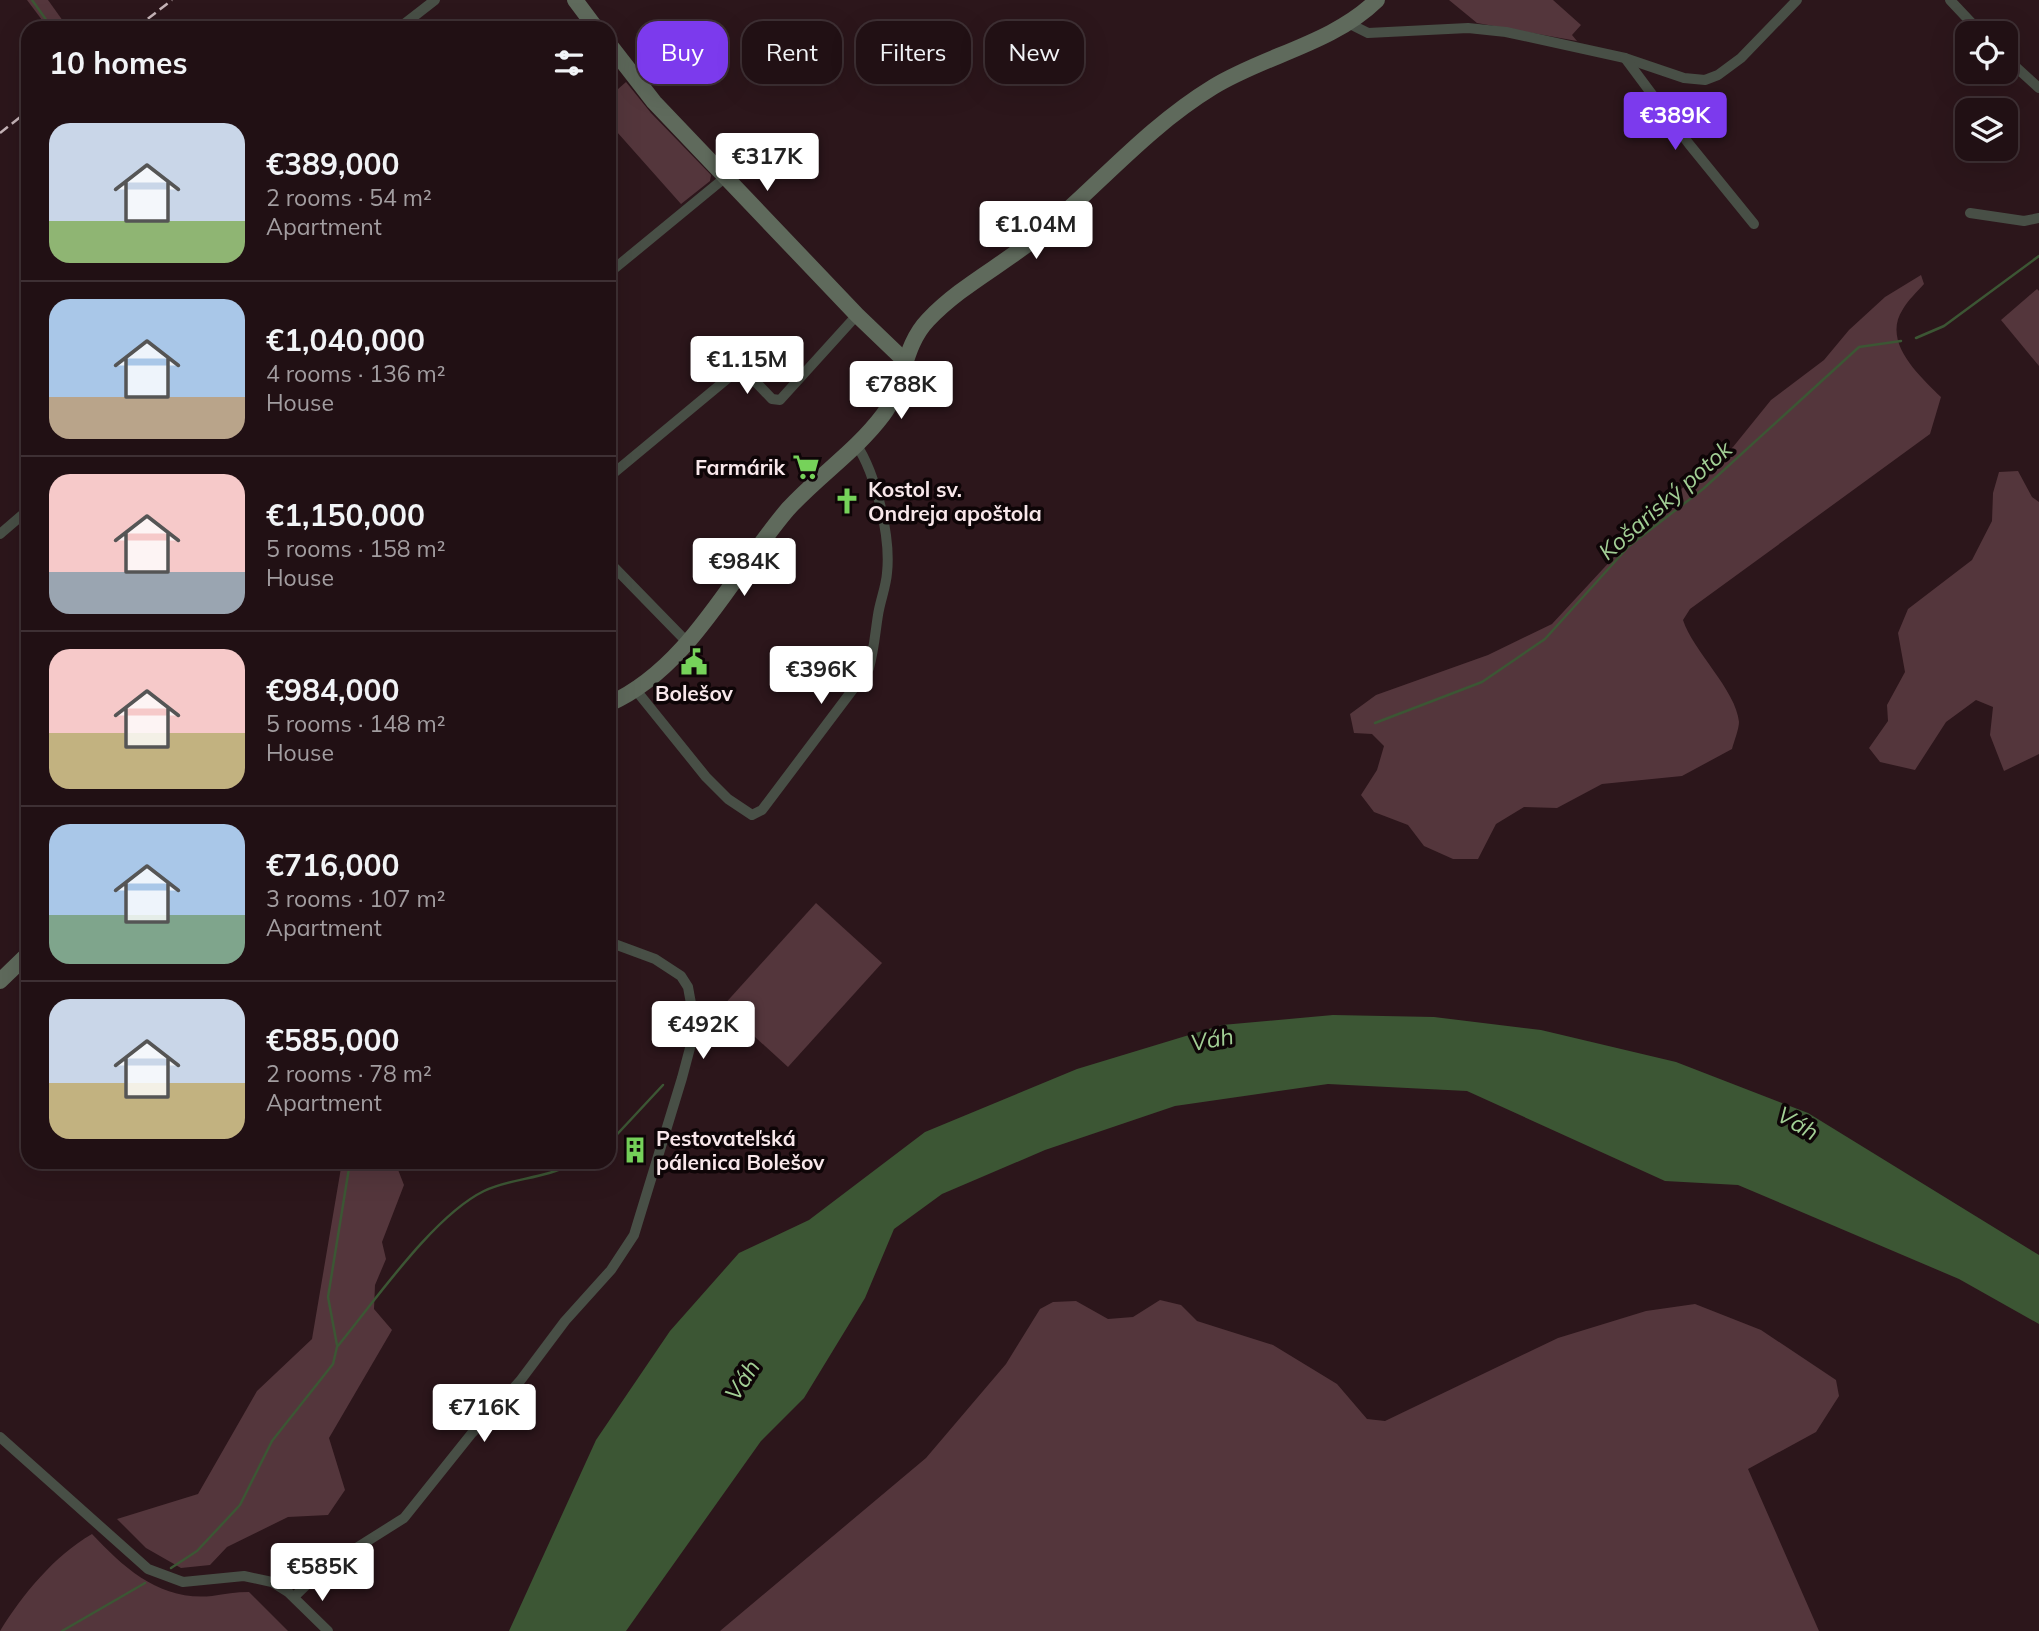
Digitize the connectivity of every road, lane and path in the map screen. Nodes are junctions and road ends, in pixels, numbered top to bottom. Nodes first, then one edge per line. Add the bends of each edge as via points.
1 (435, 0) edge
2 (575, 0) edge
3 (1377, 0) edge
4 (1797, 0) edge
5 (1950, 0) edge
6 (407, 21) edge
7 (591, 21) edge
8 (1970, 21) edge
9 (1349, 23) junction
10 (616, 53) edge
11 (1625, 58) junction
12 (2018, 69) edge
13 (2039, 88) edge
14 (727, 176) junction
15 (1970, 213) dead end
16 (2039, 218) edge
17 (1754, 223) dead end
18 (616, 267) edge
19 (857, 315) junction
20 (905, 361) junction
21 (856, 444) junction
22 (616, 471) edge
23 (21, 516) edge
24 (0, 534) edge
25 (616, 569) edge
26 (686, 641) junction
27 (635, 689) junction
28 (616, 700) edge
29 (616, 944) edge
30 (21, 961) edge
31 (0, 981) edge
32 (0, 1437) edge
33 (294, 1597) junction
34 (328, 1631) edge

1 - 6 street
2 - 7 main road
3 - 9 main road
4 - 11 street via 1741,58 1705,80 1684,78
5 - 8 street
9 - 11 street via 1368,33 1493,30
9 - 20 main road via 1216,85 1158,124 1045,230 930,318 915,336
10 - 14 main road via 654,102
11 - 17 street
12 - 13 street
14 - 18 street
14 - 19 main road
15 - 16 street via 2024,221
19 - 20 main road
19 - 22 street via 780,400 772,399 748,374 733,374
20 - 21 main road via 891,403
21 - 26 main road via 791,507
21 - 27 street via 877,487 885,547 887,572 876,643 869,668 762,810 752,815 728,799
23 - 24 street
25 - 26 street
26 - 27 main road
27 - 28 main road
29 - 33 street via 655,958 681,976 688,987 694,1034 634,1234 621,1259 404,1518 323,1569
30 - 31 main road
32 - 33 street via 148,1569 183,1582 256,1577
33 - 34 street

